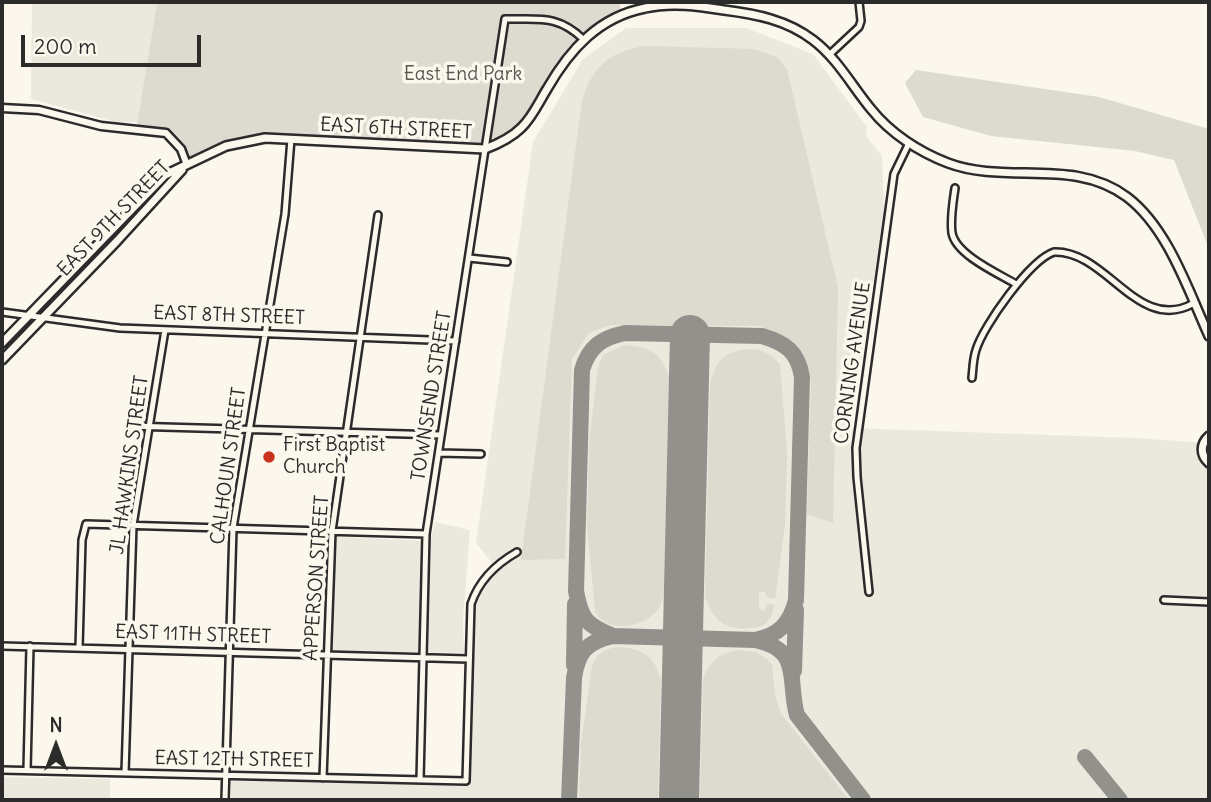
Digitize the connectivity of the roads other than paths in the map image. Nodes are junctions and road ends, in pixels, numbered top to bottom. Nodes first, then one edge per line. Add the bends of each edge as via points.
1 (859, 2) edge
2 (583, 38) junction
3 (829, 55) junction
4 (2, 108) edge
5 (291, 139) junction
6 (909, 143) junction
7 (485, 149) junction
8 (187, 165) junction
9 (955, 188) dead end
10 (378, 215) dead end
11 (469, 258) junction
12 (507, 262) dead end
13 (1016, 285) junction
14 (1194, 303) junction
15 (2, 312) edge
16 (29, 316) junction
17 (41, 318) junction
18 (164, 330) junction
19 (265, 334) junction
20 (1209, 336) edge
21 (360, 337) junction
22 (456, 341) junction
23 (2, 343) edge
24 (2, 360) edge
25 (972, 378) dead end
26 (129, 426) dead end
27 (149, 426) junction
28 (249, 429) junction
29 (346, 432) junction
30 (441, 435) junction
31 (1209, 435) edge
32 (439, 453) junction
33 (481, 454) dead end
34 (1209, 464) edge
35 (133, 525) junction
36 (233, 528) junction
37 (331, 531) junction
38 (426, 534) junction
39 (517, 552) dead end
40 (869, 592) dead end
41 (1164, 600) dead end
42 (1209, 602) edge
43 (2, 646) edge
44 (30, 646) junction
45 (79, 648) junction
46 (129, 649) junction
47 (229, 652) junction
48 (327, 655) junction
49 (423, 658) junction
50 (468, 659) junction
51 (2, 770) edge
52 (27, 770) junction
53 (125, 773) junction
54 (226, 775) junction
55 (323, 778) junction
56 (420, 780) junction
57 (225, 800) edge

1 - 3 street via 859,27
2 - 3 main road, EAST 6TH STREET via 621,15 677,4 773,19 798,30
2 - 7 main road, EAST 6TH STREET via 524,126
2 - 7 street, TOWNSEND STREET via 554,20 505,19
3 - 6 main road, EAST 6TH STREET via 881,120
4 - 8 street via 39,110 101,126 166,133 181,149
5 - 7 main road, EAST 6TH STREET
5 - 8 main road, EAST 6TH STREET via 265,138 226,146
5 - 19 street, CALHOUN STREET via 285,214
6 - 14 main road, EAST 6TH STREET via 974,172 1074,175 1111,186 1138,206 1161,233
6 - 40 street, CORNING AVENUE via 894,174 857,430
7 - 11 street, TOWNSEND STREET
8 - 16 main road, EAST 9TH STREET via 165,175
8 - 17 main road, EAST 9TH STREET
9 - 13 street via 954,240
10 - 21 street, APPERSON STREET
11 - 12 street
11 - 22 street, TOWNSEND STREET
13 - 14 street via 1043,257 1061,251 1100,269 1137,300 1175,311
13 - 25 street via 978,343
14 - 20 main road
15 - 16 street, EAST 8TH STREET
16 - 17 street, EAST 8TH STREET
16 - 23 main road, EAST 9TH STREET
17 - 18 street, EAST 8TH STREET
17 - 24 main road, EAST 9TH STREET
18 - 19 street, EAST 8TH STREET
18 - 27 street, JL HAWKINS STREET
19 - 21 street, EAST 8TH STREET
19 - 28 street, CALHOUN STREET
21 - 22 street, EAST 8TH STREET
21 - 29 street, APPERSON STREET
22 - 30 street, TOWNSEND STREET
26 - 27 street
27 - 28 street
27 - 35 street, JL HAWKINS STREET
28 - 29 street
28 - 36 street, CALHOUN STREET
29 - 30 street
29 - 37 street, APPERSON STREET
30 - 32 street, TOWNSEND STREET
31 - 34 main road via 1202,449
32 - 33 street
32 - 38 street, TOWNSEND STREET
35 - 36 street
35 - 45 street via 84,526
35 - 46 street, JL HAWKINS STREET
36 - 37 street
36 - 47 street, CALHOUN STREET
37 - 38 street
37 - 48 street, APPERSON STREET
38 - 49 street, TOWNSEND STREET
39 - 50 street via 492,570 476,590
41 - 42 street
43 - 44 street, EAST 11TH STREET
44 - 45 street, EAST 11TH STREET
44 - 52 street
45 - 46 street, EAST 11TH STREET
46 - 47 street, EAST 11TH STREET
46 - 53 street, JL HAWKINS STREET
47 - 48 street, EAST 11TH STREET
47 - 54 street, CALHOUN STREET
48 - 49 street, EAST 11TH STREET
48 - 55 street, APPERSON STREET
49 - 50 street, EAST 11TH STREET
49 - 56 street, TOWNSEND STREET
50 - 56 street, EAST 12TH STREET via 466,781
51 - 52 street, EAST 12TH STREET
52 - 53 street, EAST 12TH STREET
53 - 54 street, EAST 12TH STREET
54 - 55 street, EAST 12TH STREET
54 - 57 street, CALHOUN STREET
55 - 56 street, EAST 12TH STREET

